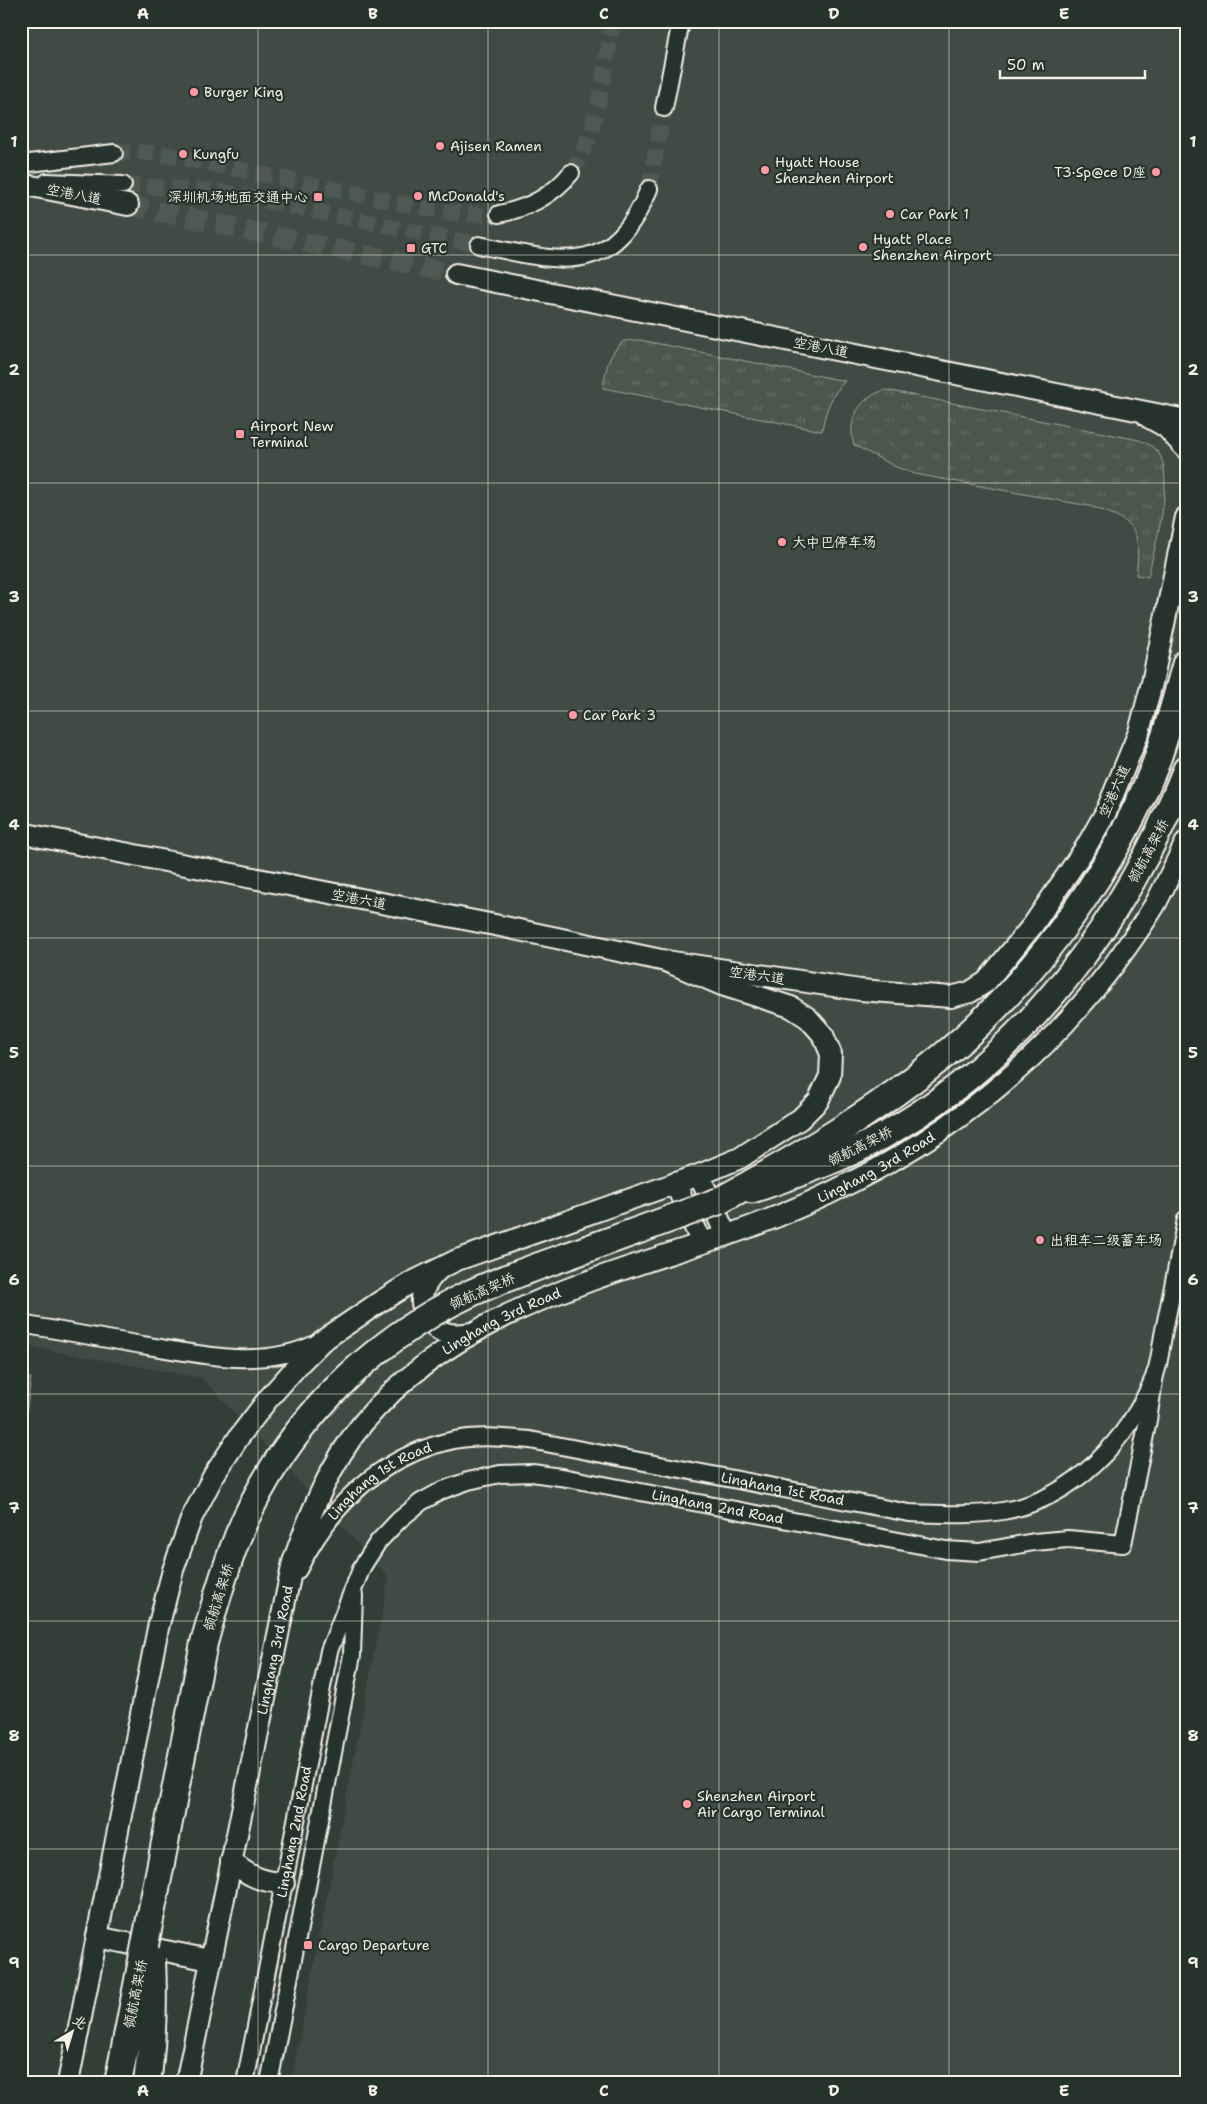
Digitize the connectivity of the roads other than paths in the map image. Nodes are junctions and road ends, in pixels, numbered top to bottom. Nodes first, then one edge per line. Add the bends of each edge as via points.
1 (681, 21) edge
2 (664, 108) tunnel mouth
3 (114, 153) tunnel mouth
4 (21, 164) edge
5 (571, 173) tunnel mouth
6 (21, 183) edge
7 (123, 185) tunnel mouth
8 (649, 189) tunnel mouth
9 (128, 205) tunnel mouth
10 (499, 214) tunnel mouth
11 (479, 245) tunnel mouth
12 (456, 274) tunnel mouth
13 (1137, 410) junction
14 (1186, 420) edge
15 (1186, 449) edge
16 (1186, 517) edge
17 (1186, 663) edge
18 (1186, 769) edge
19 (21, 833) edge
20 (1186, 842) edge
21 (666, 961) junction
22 (700, 1174) junction
23 (675, 1183) junction
24 (719, 1201) junction
25 (1186, 1219) edge
26 (726, 1235) junction
27 (702, 1243) junction
28 (439, 1269) junction
29 (21, 1324) edge
30 (473, 1333) junction
31 (322, 1341) junction
32 (1155, 1374) junction
33 (354, 1583) junction
34 (282, 1617) junction
35 (231, 1861) junction
36 (284, 1883) junction
37 (150, 1916) junction
38 (97, 1937) junction
39 (210, 1960) junction
40 (68, 2083) edge
41 (118, 2083) edge
42 (146, 2083) edge
43 (186, 2083) edge
44 (245, 2083) edge
45 (269, 2083) edge

1 - 2 street
3 - 4 street
5 - 10 street via 540,201
6 - 7 street
6 - 9 street, 空港八道
8 - 11 street via 630,227 617,240 586,257 561,260
12 - 13 street, 空港八道
13 - 14 street, 空港八道
13 - 15 street via 1166,427
16 - 21 street, 空港六道 via 1152,683 1123,772 1094,833 1059,890 986,982 970,992 951,997 860,990
17 - 24 highway via 1154,767 1112,852 1064,925 999,1003 963,1038 886,1099 770,1173
18 - 24 main road, 领航高架桥 via 1145,861 1117,907 1074,968 1012,1039 948,1095 881,1138 835,1160
19 - 21 street, 空港六道
20 - 26 street, Linghang 3rd Road via 1156,903 1125,950 1055,1036 1020,1070 946,1127 854,1182
21 - 22 street via 722,985 791,1007 808,1018 823,1035 831,1054 830,1076 818,1101 800,1119 740,1158
22 - 23 street
22 - 26 street
23 - 27 street
23 - 28 street via 481,1251
24 - 37 highway, 领航高架桥, bridge via 531,1269 471,1293 416,1322 373,1354 329,1395 287,1446 262,1486 239,1535 219,1590 204,1643
25 - 32 street, Linghang 1st Road
26 - 27 street, Linghang 3rd Road
27 - 30 street, Linghang 3rd Road via 556,1293
28 - 30 street via 423,1290 421,1300 428,1318 435,1328 446,1333
28 - 31 street via 378,1303
29 - 31 street via 230,1359 265,1359
30 - 34 street, Linghang 3rd Road via 438,1355 387,1397 361,1425 341,1454 304,1529 293,1562
31 - 38 street via 280,1385 239,1437 214,1475 192,1518 173,1570 158,1628
32 - 33 street, Linghang 2nd Road via 1123,1544 1059,1539 980,1552 946,1550 566,1478 532,1473 500,1474 443,1490 421,1502 378,1542
32 - 34 street, Linghang 1st Road via 1132,1420 1113,1447 1070,1482 1037,1502 964,1515 909,1513 530,1440 455,1440 421,1450 388,1465 357,1489 331,1516 312,1543 297,1572
33 - 36 street, Linghang 2nd Road via 330,1652
33 - 45 street, Linghang 2nd Road via 352,1655
34 - 35 street, Linghang 3rd Road
35 - 36 street via 258,1880
35 - 39 street, Linghang 3rd Road
36 - 44 street, Linghang 2nd Road
37 - 41 highway, 领航高架桥, bridge
37 - 42 highway, bridge via 154,2000
38 - 39 street
38 - 40 street
39 - 43 street, Linghang 3rd Road

